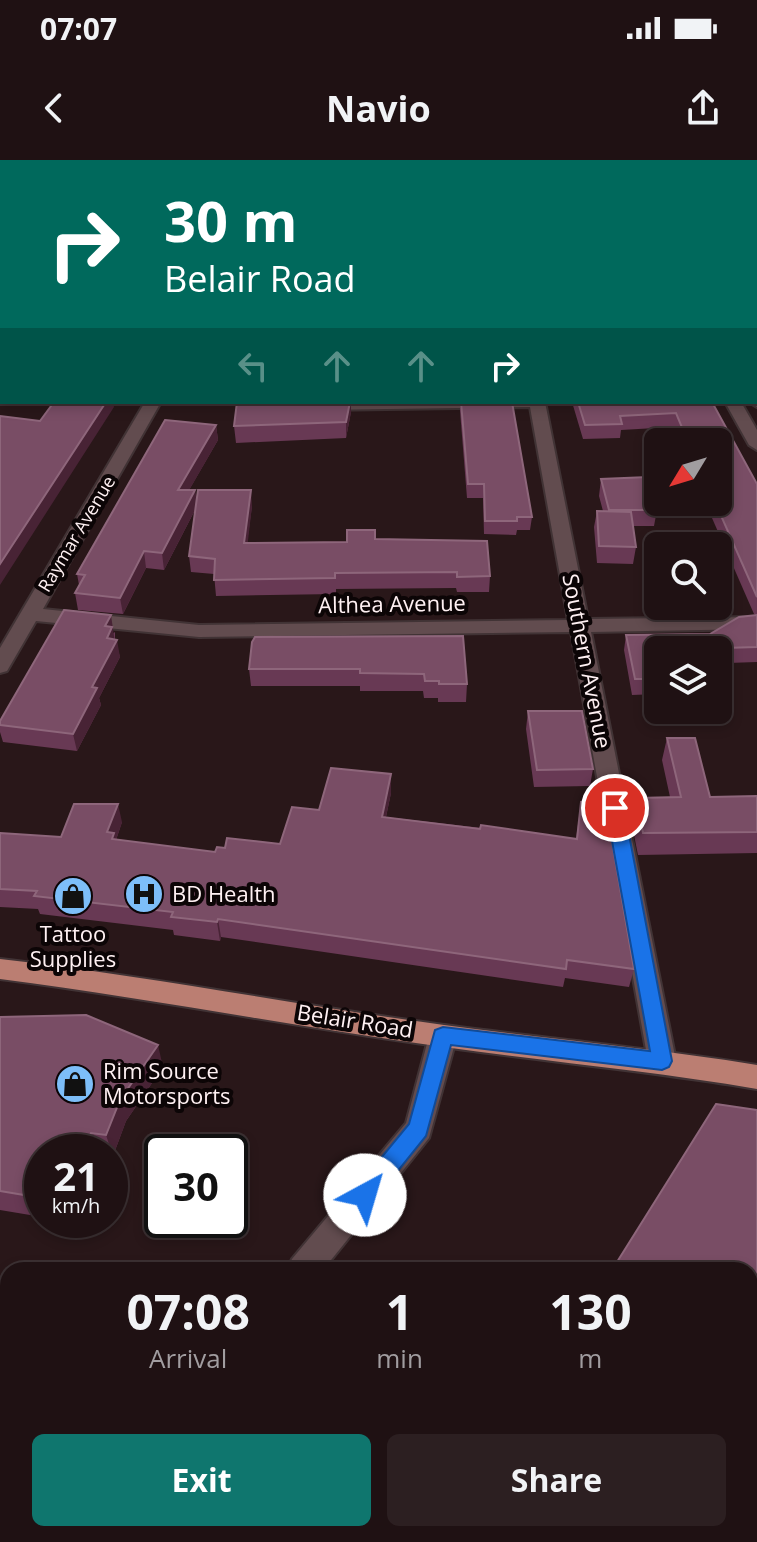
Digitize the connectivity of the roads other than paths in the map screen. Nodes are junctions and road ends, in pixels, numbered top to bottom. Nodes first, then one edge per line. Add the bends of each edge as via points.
1 (152, 404) edge
2 (377, 404) edge
3 (536, 404) edge
4 (734, 404) edge
5 (297, 405) edge
6 (757, 445) edge
7 (30, 614) junction
8 (757, 623) edge
9 (580, 624) junction
10 (0, 666) edge
11 (0, 969) edge
12 (443, 1036) junction
13 (662, 1061) junction
14 (757, 1077) edge
15 (310, 1262) edge

1 - 7 street, Raymar Avenue
2 - 5 street
3 - 9 street, Southern Avenue
4 - 6 street
7 - 9 street, Althea Avenue via 199,631
7 - 10 street, Raymar Avenue
8 - 9 street, Althea Avenue
9 - 13 street, Southern Avenue
11 - 12 main road, Belair Road via 141,986
12 - 13 main road, Belair Road
12 - 15 street via 419,1129
13 - 14 main road, Belair Road

